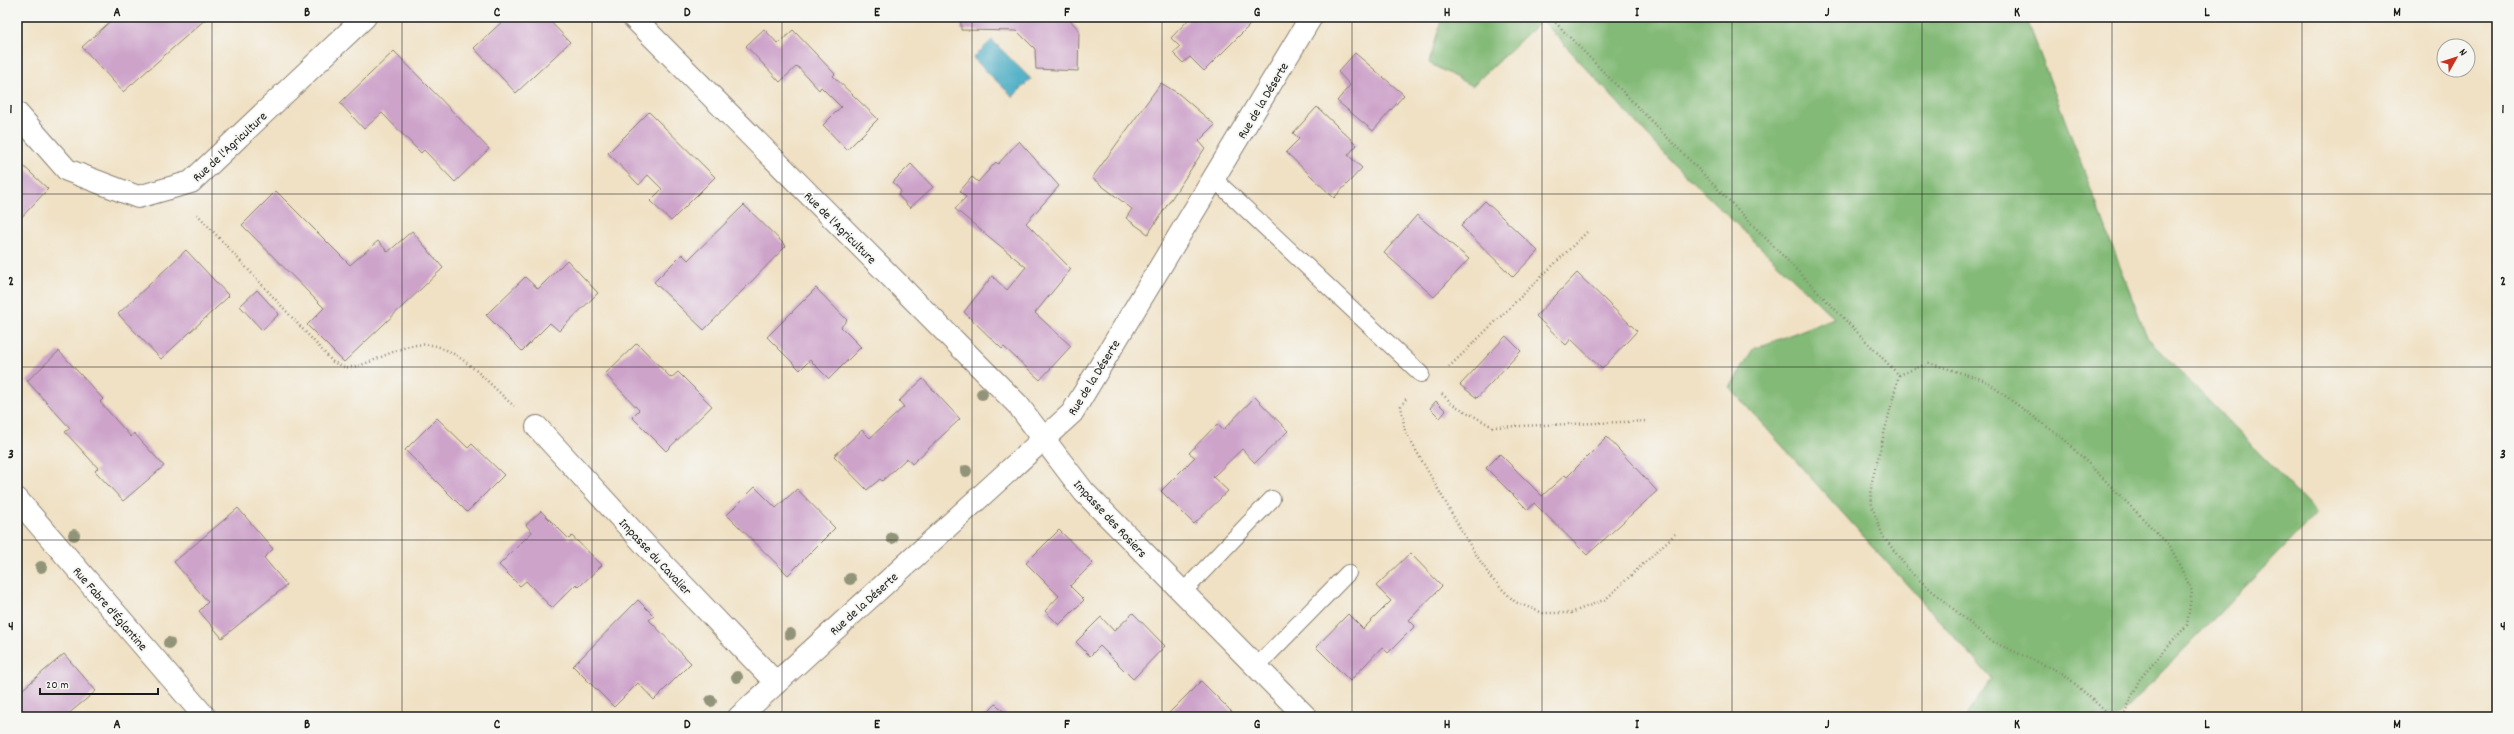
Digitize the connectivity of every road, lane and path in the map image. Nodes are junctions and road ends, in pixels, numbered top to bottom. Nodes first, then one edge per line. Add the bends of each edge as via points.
1 (365, 17) edge
2 (633, 17) edge
3 (1311, 17) edge
4 (1550, 17) edge
5 (17, 113) edge
6 (1214, 179) junction
7 (172, 188) junction
8 (1588, 231) dead end
9 (1421, 374) junction
10 (1899, 375) junction
11 (1648, 421) dead end
12 (537, 427) joint
13 (1045, 440) junction
14 (1272, 499) dead end
15 (17, 500) edge
16 (1675, 534) dead end
17 (1348, 573) dead end
18 (1182, 593) junction
19 (1256, 667) junction
20 (776, 683) junction
21 (205, 717) edge
22 (739, 717) edge
23 (1306, 717) edge
24 (2112, 717) edge
25 (2123, 717) edge

1 - 7 street, Rue de l'Agriculture via 191,182
2 - 13 street, Rue de l'Agriculture via 1018,405
3 - 6 street, Rue de la Déserte
4 - 10 path
5 - 7 street, Rue de l'Agriculture via 68,170 138,197
6 - 9 lane
6 - 13 street, Rue de la Déserte via 1072,413
7 - 12 path via 333,362 345,367 365,363 391,351 423,344 442,348 463,361
8 - 9 path via 1444,372
9 - 11 path via 1454,405 1493,426
9 - 16 path via 1401,406 1406,431 1491,578 1516,602 1543,614 1571,613 1606,598
10 - 24 path via 1871,485 1872,507 1883,536 1910,572 1991,641 2064,674
10 - 25 path via 1929,363 1984,380 2065,440 2170,546 2192,591 2188,625 2139,680
12 - 20 street, Impasse du Cavalier
13 - 18 street, Impasse des Rosiers via 1084,492
13 - 20 street, Rue de la Déserte via 1012,466
14 - 18 lane
15 - 21 street, Rue Fabre d'Églantine
17 - 19 lane
18 - 19 street, Impasse des Rosiers
19 - 23 street, Impasse des Rosiers
20 - 22 street, Rue de la Déserte

